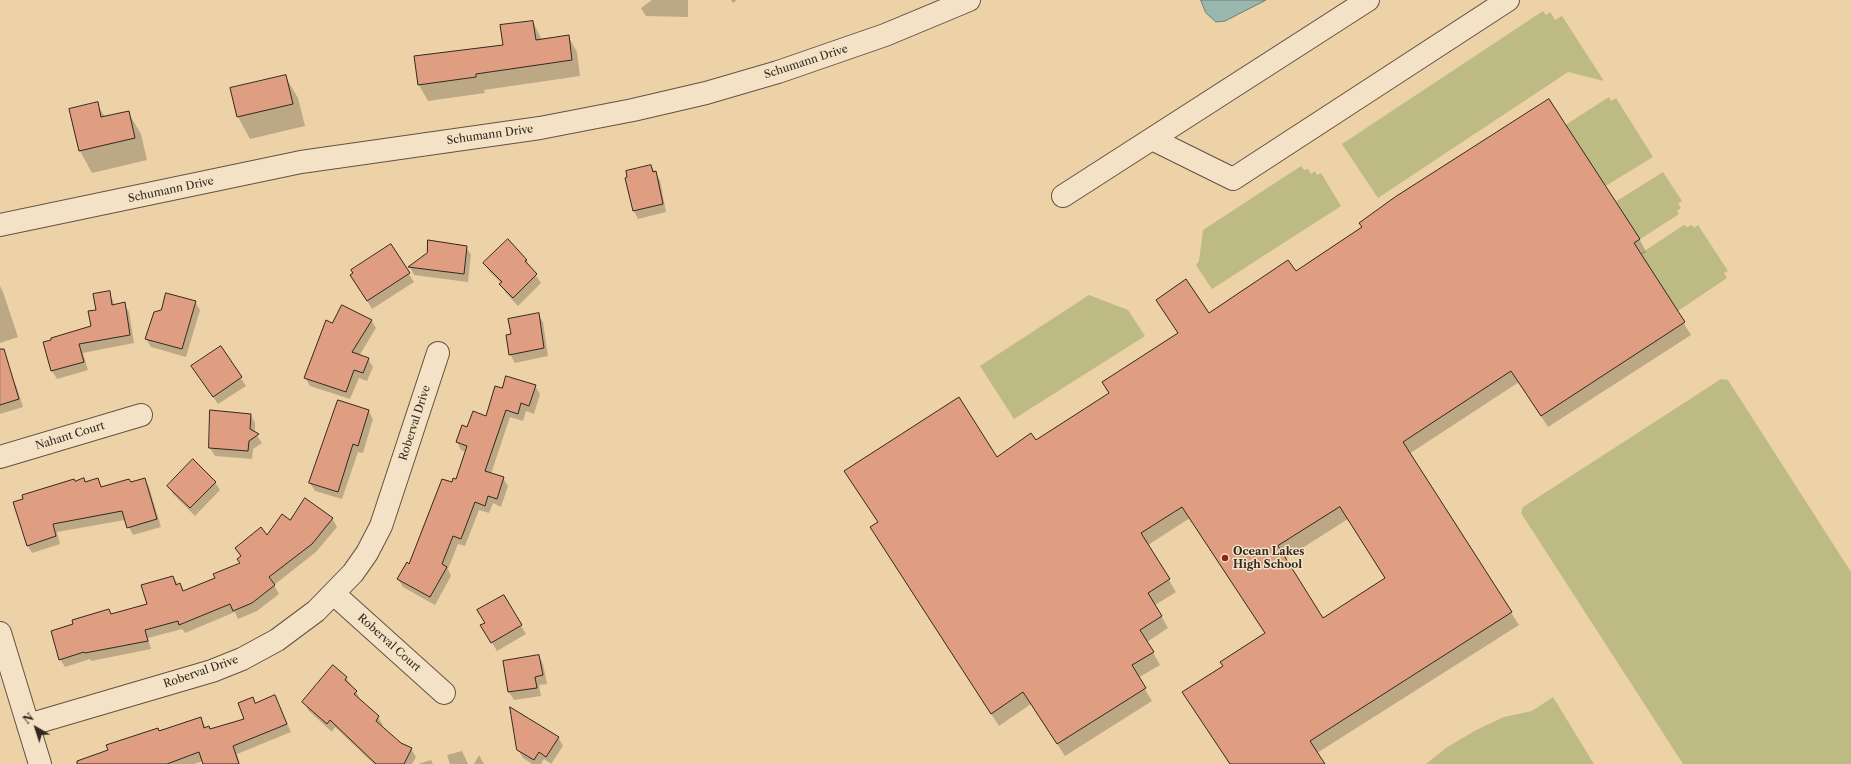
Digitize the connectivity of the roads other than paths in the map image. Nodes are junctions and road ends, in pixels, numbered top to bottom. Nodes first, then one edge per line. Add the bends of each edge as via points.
1 (969, 0) edge
2 (1368, 0) edge
3 (1508, 0) edge
4 (1152, 139) junction
5 (1063, 196) dead end
6 (0, 225) edge
7 (438, 353) dead end
8 (140, 415) dead end
9 (0, 457) edge
10 (334, 594) junction
11 (0, 633) edge
12 (444, 693) dead end
13 (28, 725) junction
14 (40, 764) edge

1 - 6 street, Schumann Drive via 885,35 778,72 706,93 633,110 540,128 301,162
2 - 4 street
3 - 4 street via 1233,179
4 - 5 street
7 - 10 street, Roberval Drive via 381,526 367,553
8 - 9 street, Nahant Court
10 - 12 street, Roberval Court
10 - 13 street, Roberval Drive via 277,640 242,659 212,671
11 - 13 street
13 - 14 street

